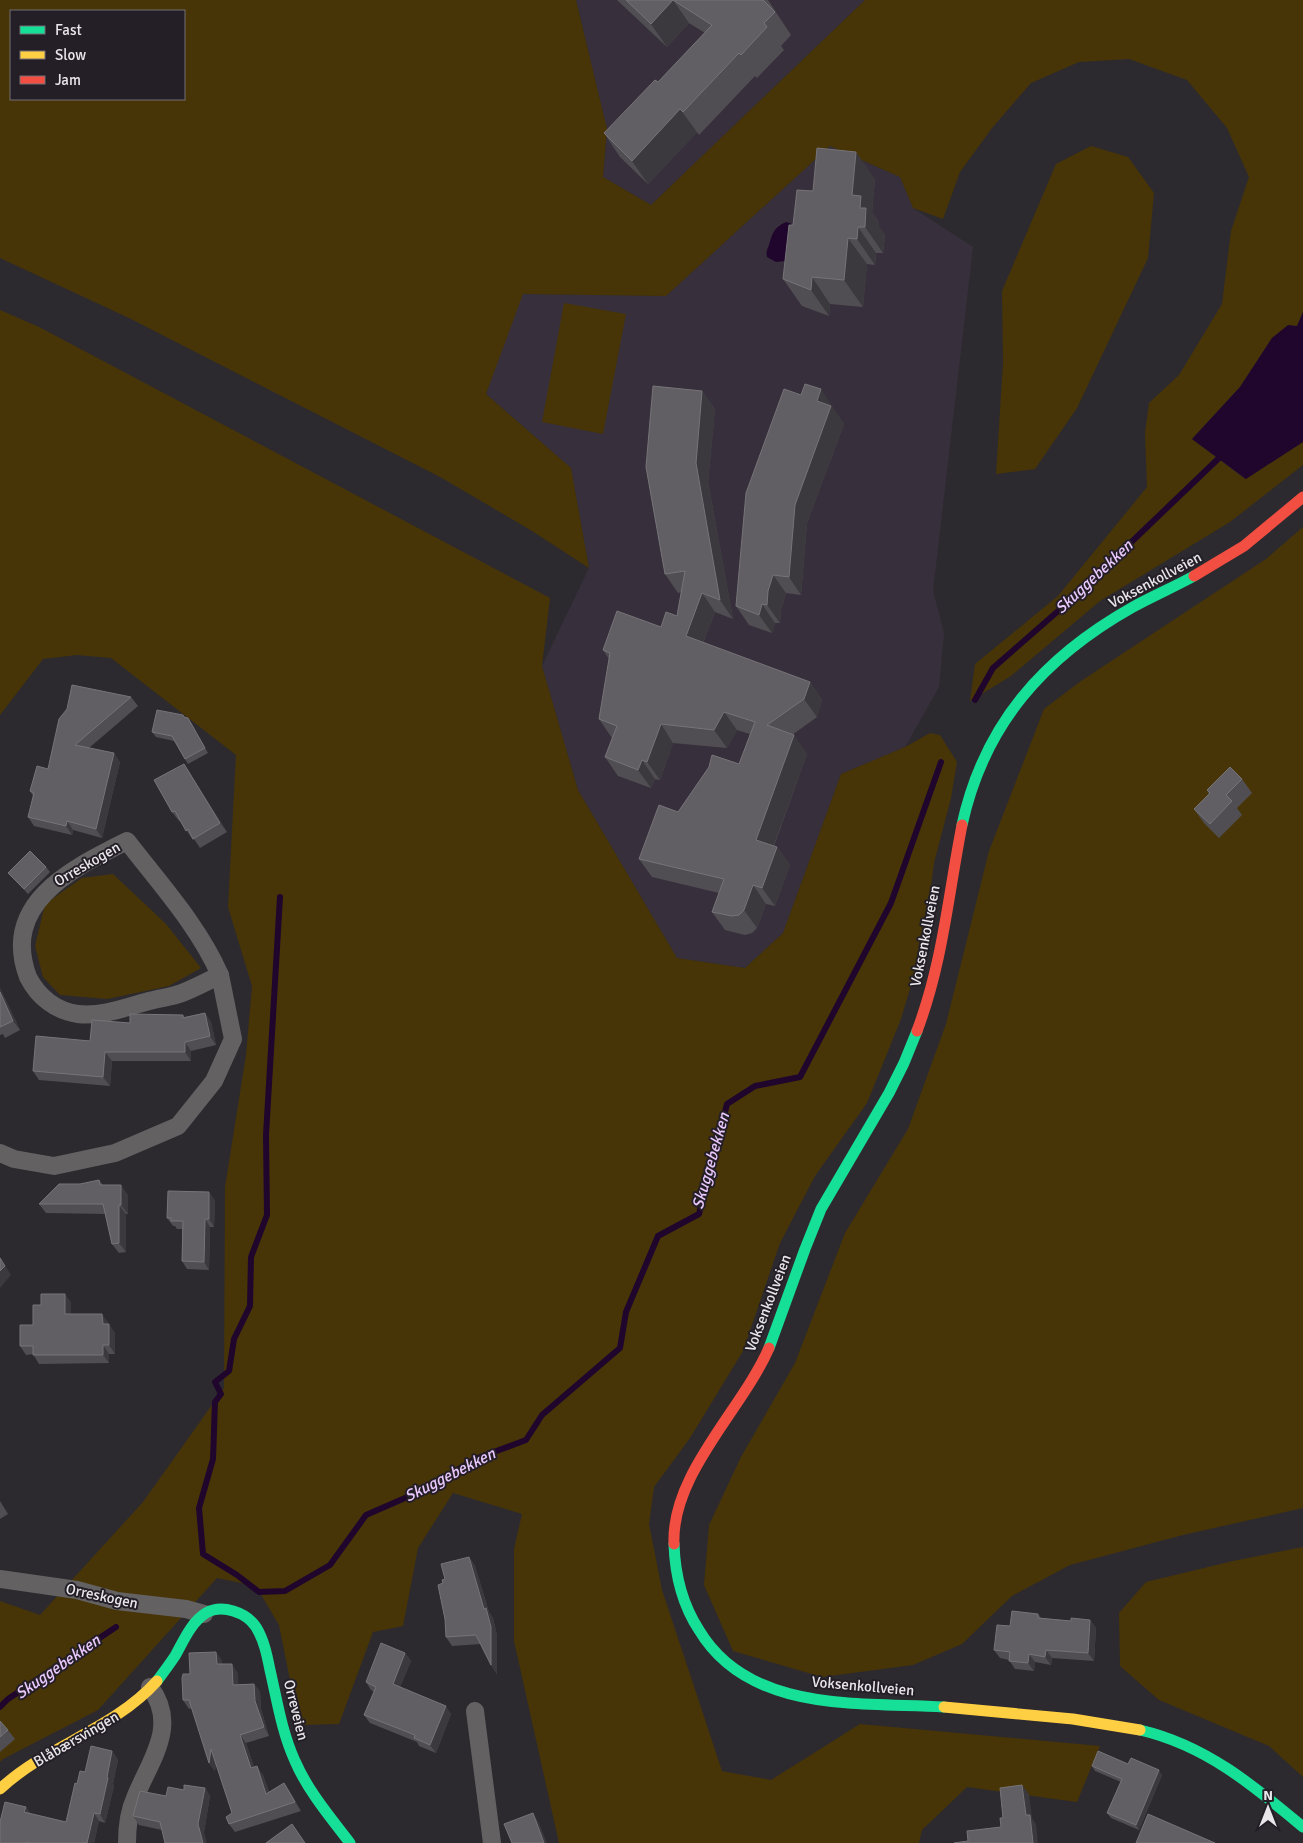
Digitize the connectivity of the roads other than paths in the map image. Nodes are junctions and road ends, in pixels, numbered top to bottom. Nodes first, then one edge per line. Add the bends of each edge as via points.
1 (1303, 497) edge
2 (220, 975) junction
3 (0, 1153) edge
4 (0, 1579) edge
5 (204, 1614) junction
6 (150, 1687) junction
7 (475, 1711) dead end
8 (0, 1789) edge
9 (1303, 1827) edge
10 (127, 1843) edge
11 (350, 1843) edge
12 (492, 1843) edge

1 - 9 street, Voksenkollveien via 1232,554 1114,618 1074,647 1024,694 994,735 976,772 961,826 938,968 913,1042 880,1110 821,1210 768,1352 685,1491 675,1522 674,1544 676,1565 690,1616 718,1656 763,1685 785,1693 839,1702 1020,1713 1101,1722 1138,1730 1178,1742 1215,1760
2 - 2 street, Orreskogen via 210,952 188,920 127,841 67,872 43,890 28,907 20,926 22,965 41,996 59,1010 80,1014 105,1012 182,993
2 - 3 street, Orreskogen via 233,1039 214,1081 178,1126 115,1153 54,1166 14,1159
4 - 5 street, Orreskogen
5 - 6 street, Blåbærsvingen
5 - 11 street, Orreveien via 217,1609 242,1615 252,1622 266,1652 295,1761 316,1798
6 - 8 street, Blåbærsvingen via 118,1716 46,1755
6 - 10 street via 160,1705 162,1734 134,1799
7 - 12 street

